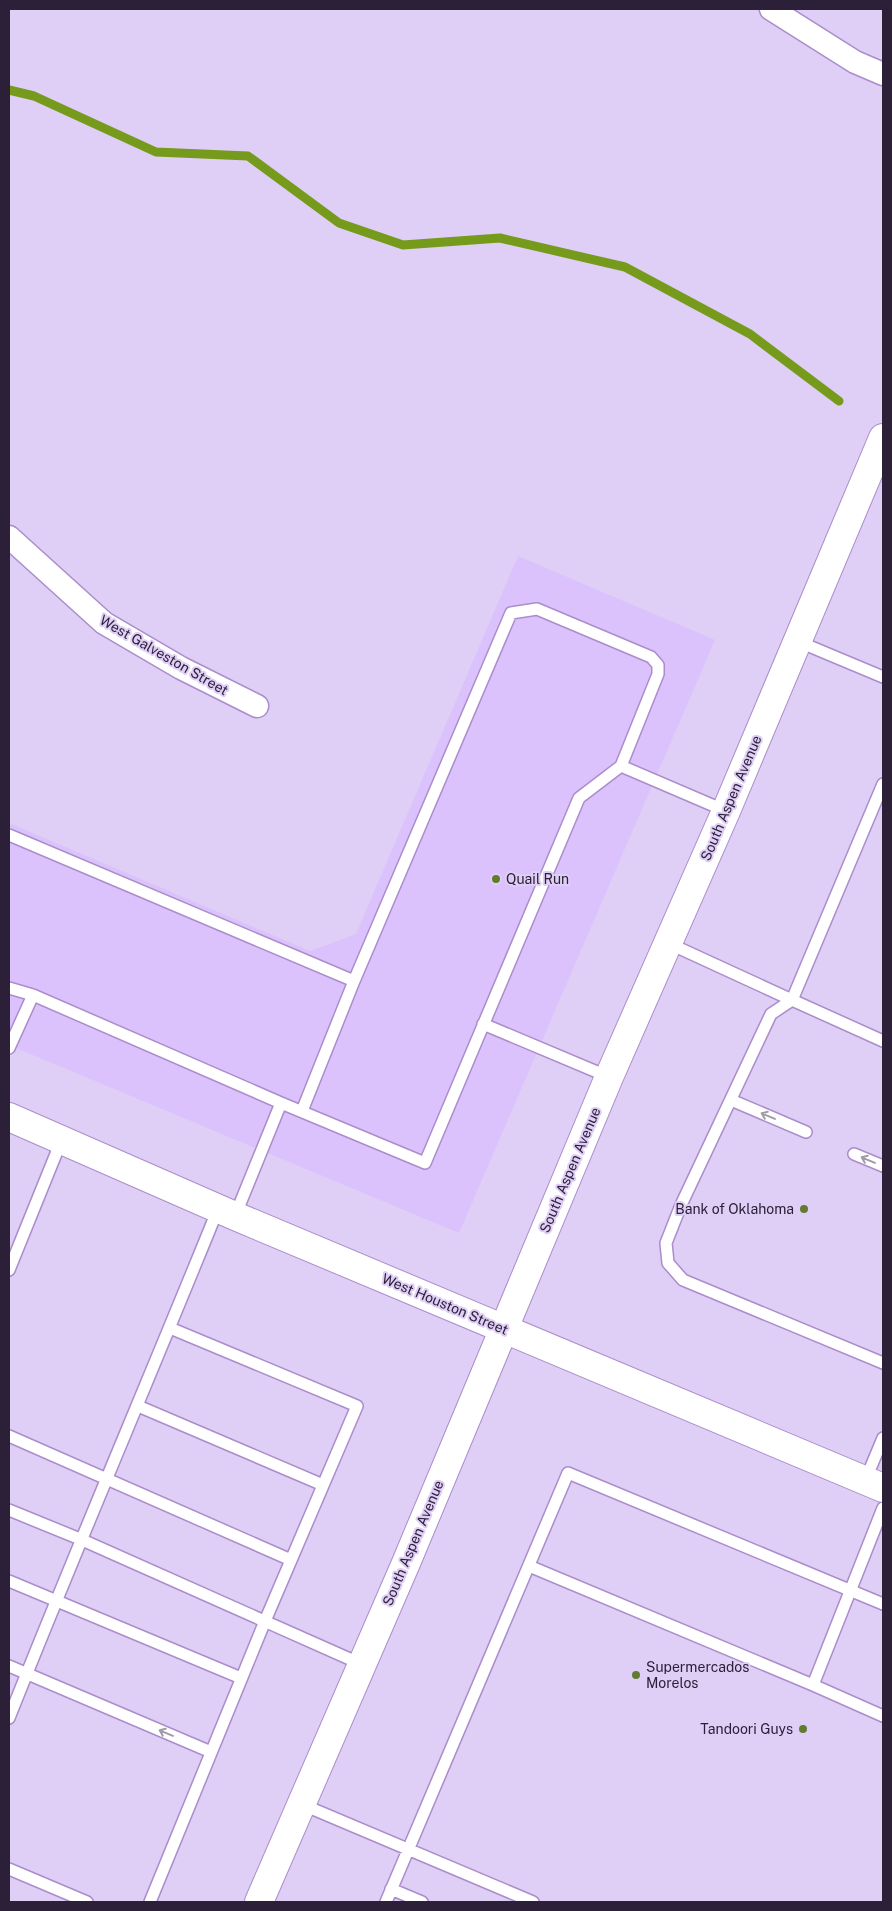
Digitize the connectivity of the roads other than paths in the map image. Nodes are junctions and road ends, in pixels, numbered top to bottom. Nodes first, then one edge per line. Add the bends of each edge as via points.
1 (771, 9) edge
2 (883, 74) edge
3 (883, 438) edge
4 (9, 537) edge
5 (797, 642) junction
6 (883, 678) edge
7 (257, 706) dead end
8 (620, 766) junction
9 (883, 784) edge
10 (726, 811) junction
11 (9, 835) edge
12 (668, 943) junction
13 (354, 981) junction
14 (9, 988) edge
15 (33, 995) junction
16 (792, 1000) junction
17 (483, 1024) junction
18 (883, 1041) edge
19 (9, 1048) edge
20 (609, 1077) junction
21 (731, 1100) junction
22 (281, 1103) junction
23 (302, 1111) junction
24 (9, 1117) edge
25 (806, 1132) dead end
26 (62, 1140) junction
27 (854, 1154) dead end
28 (883, 1166) edge
29 (227, 1212) junction
30 (13, 1249) edge
31 (9, 1270) edge
32 (170, 1328) junction
33 (504, 1329) junction
34 (883, 1363) edge
35 (138, 1406) junction
36 (9, 1436) edge
37 (883, 1438) edge
38 (106, 1479) junction
39 (874, 1484) edge
40 (323, 1485) junction
41 (883, 1508) edge
42 (9, 1510) edge
43 (80, 1540) junction
44 (291, 1560) junction
45 (529, 1566) junction
46 (9, 1582) edge
47 (851, 1590) junction
48 (56, 1601) junction
49 (883, 1604) edge
50 (265, 1621) junction
51 (361, 1664) junction
52 (9, 1666) edge
53 (26, 1674) junction
54 (241, 1678) junction
55 (813, 1685) junction
56 (883, 1716) edge
57 (9, 1718) edge
58 (211, 1752) junction
59 (301, 1804) junction
60 (408, 1849) junction
61 (9, 1869) edge
62 (391, 1889) junction
63 (87, 1902) edge
64 (150, 1902) edge
65 (259, 1902) edge
66 (386, 1902) edge
67 (422, 1902) edge
68 (534, 1902) edge

1 - 2 street via 855,62
3 - 5 main road, South Aspen Avenue
4 - 7 street, West Galveston Street via 104,623 181,668
5 - 6 lane
5 - 10 main road, South Aspen Avenue
8 - 10 lane
8 - 13 lane via 658,674 658,664 651,657 537,609 511,613
8 - 17 lane via 579,798
9 - 16 lane
10 - 12 main road, South Aspen Avenue
11 - 13 lane
12 - 16 lane
12 - 20 main road, South Aspen Avenue
13 - 23 lane
14 - 15 lane
15 - 19 lane
15 - 22 lane
16 - 18 lane
16 - 21 lane via 771,1014
17 - 20 lane
17 - 23 lane via 426,1163
20 - 33 main road, South Aspen Avenue
25 -> 21 lane
21 - 34 lane via 666,1243 668,1263 683,1280
22 - 23 lane
22 - 29 lane
24 - 26 main road, West Houston Street
26 - 29 main road, West Houston Street
26 - 30 lane
28 -> 27 lane
29 - 32 lane
29 - 33 main road, West Houston Street
30 - 31 lane
32 - 35 lane
32 - 40 lane via 357,1406
33 - 39 main road, West Houston Street
33 - 51 main road, South Aspen Avenue
35 - 38 lane
35 - 40 lane
36 - 38 lane
37 - 39 lane
38 - 43 lane
38 - 44 lane
40 - 44 lane
41 - 47 lane
42 - 43 lane
43 - 48 lane
43 - 50 lane
44 - 50 lane
45 - 47 lane via 568,1473
45 - 55 lane
45 - 60 lane
46 - 48 lane
47 - 49 lane
47 - 55 lane
48 - 53 lane
48 - 54 lane
50 - 51 lane
50 - 54 lane
51 - 59 main road, South Aspen Avenue
52 - 53 lane
53 - 57 lane
58 -> 53 lane
54 - 58 lane
55 - 56 lane
58 - 64 lane
59 - 60 lane
59 - 65 main road, South Aspen Avenue
60 - 62 lane
60 - 68 lane
61 - 63 lane
62 - 66 lane
62 - 67 lane

